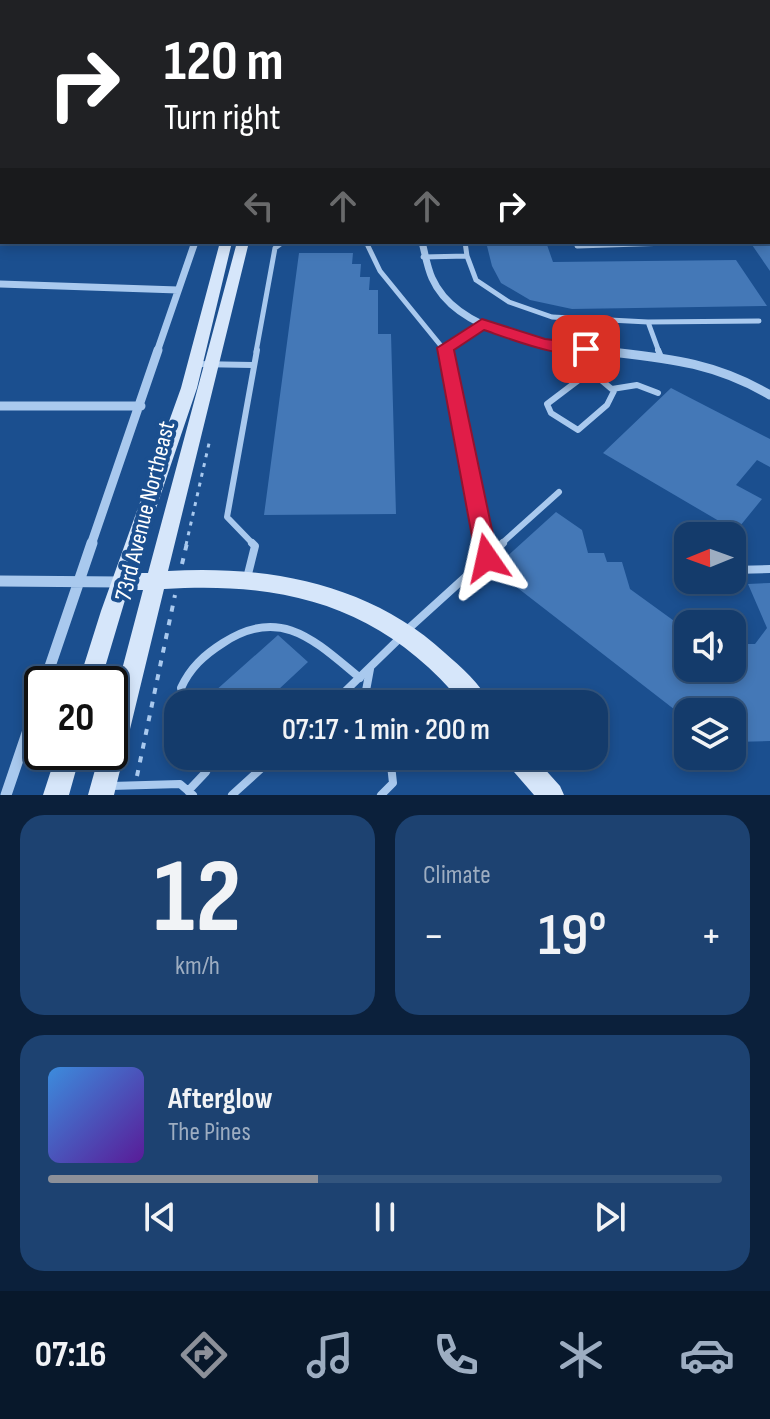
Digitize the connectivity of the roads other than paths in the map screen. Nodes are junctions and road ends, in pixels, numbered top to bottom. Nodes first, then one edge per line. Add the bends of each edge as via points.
1 (194, 244) edge
2 (226, 244) edge
3 (242, 244) edge
4 (280, 244) edge
5 (367, 244) edge
6 (422, 244) edge
7 (465, 244) edge
8 (597, 244) edge
9 (577, 246) dead end
10 (467, 256) junction
11 (423, 257) junction
12 (0, 284) edge
13 (178, 290) junction
14 (759, 321) dead end
15 (648, 322) junction
16 (482, 324) junction
17 (445, 348) junction
18 (586, 349) junction
19 (661, 357) junction
20 (203, 364) junction
21 (252, 365) junction
22 (601, 380) junction
23 (770, 384) edge
24 (612, 389) junction
25 (760, 389) junction
26 (658, 393) dead end
27 (770, 395) edge
28 (0, 406) edge
29 (141, 406) junction
30 (559, 492) dead end
31 (487, 558) junction
32 (770, 569) edge
33 (746, 570) edge
34 (0, 581) edge
35 (167, 581) junction
36 (78, 582) junction
37 (121, 582) junction
38 (246, 582) junction
39 (405, 632) junction
40 (50, 666) edge
41 (95, 666) edge
42 (370, 669) junction
43 (360, 678) junction
44 (182, 690) edge
45 (347, 690) edge
46 (366, 690) edge
47 (468, 690) edge
48 (24, 742) edge
49 (64, 770) edge
50 (207, 770) edge
51 (260, 770) edge
52 (392, 770) edge
53 (529, 770) edge
54 (103, 791) edge
55 (191, 793) edge
56 (6, 795) edge
57 (56, 795) edge
58 (232, 795) edge
59 (381, 795) edge
60 (551, 795) edge

1 - 13 street, 73rd Avenue Northeast
2 - 20 street, 73rd Avenue Northeast
3 - 20 street, 73rd Avenue Northeast
4 - 21 lane via 275,248
5 - 17 lane via 380,271
6 - 11 street
7 - 10 lane
8 - 9 lane
10 - 11 lane
10 - 15 lane via 476,280 509,302 552,317
11 - 16 street via 451,303
12 - 13 street
13 - 29 street, 73rd Avenue Northeast
14 - 15 lane
15 - 19 lane
16 - 17 lane
16 - 18 street via 543,344
17 - 31 lane
18 - 19 street
18 - 22 lane
19 - 25 street via 741,377
20 - 21 lane
20 - 35 street, 73rd Avenue Northeast
20 - 37 street, 73rd Avenue Northeast
21 - 38 lane via 227,517 255,546
22 - 24 lane
22 - 24 lane via 580,379 547,404 551,413 578,430 607,405
23 - 25 lane
24 - 26 lane via 637,385
25 - 27 street
28 - 29 street
29 - 36 street, 73rd Avenue Northeast
30 - 31 lane
31 - 39 lane
32 - 33 lane
34 - 36 street
35 - 37 street
35 - 38 street
35 - 54 street, 73rd Avenue Northeast
36 - 37 street
36 - 40 street, 73rd Avenue Northeast
37 - 41 street, 73rd Avenue Northeast
38 - 39 street via 303,588 355,603
39 - 42 lane
39 - 47 street
42 - 43 lane
42 - 46 lane
43 - 44 lane via 301,632 263,624 239,631 190,668
43 - 45 lane
48 - 56 street, 73rd Avenue Northeast
49 - 57 street
50 - 55 lane
51 - 58 lane
52 - 59 lane via 393,783
53 - 60 street
54 - 55 lane via 180,784

